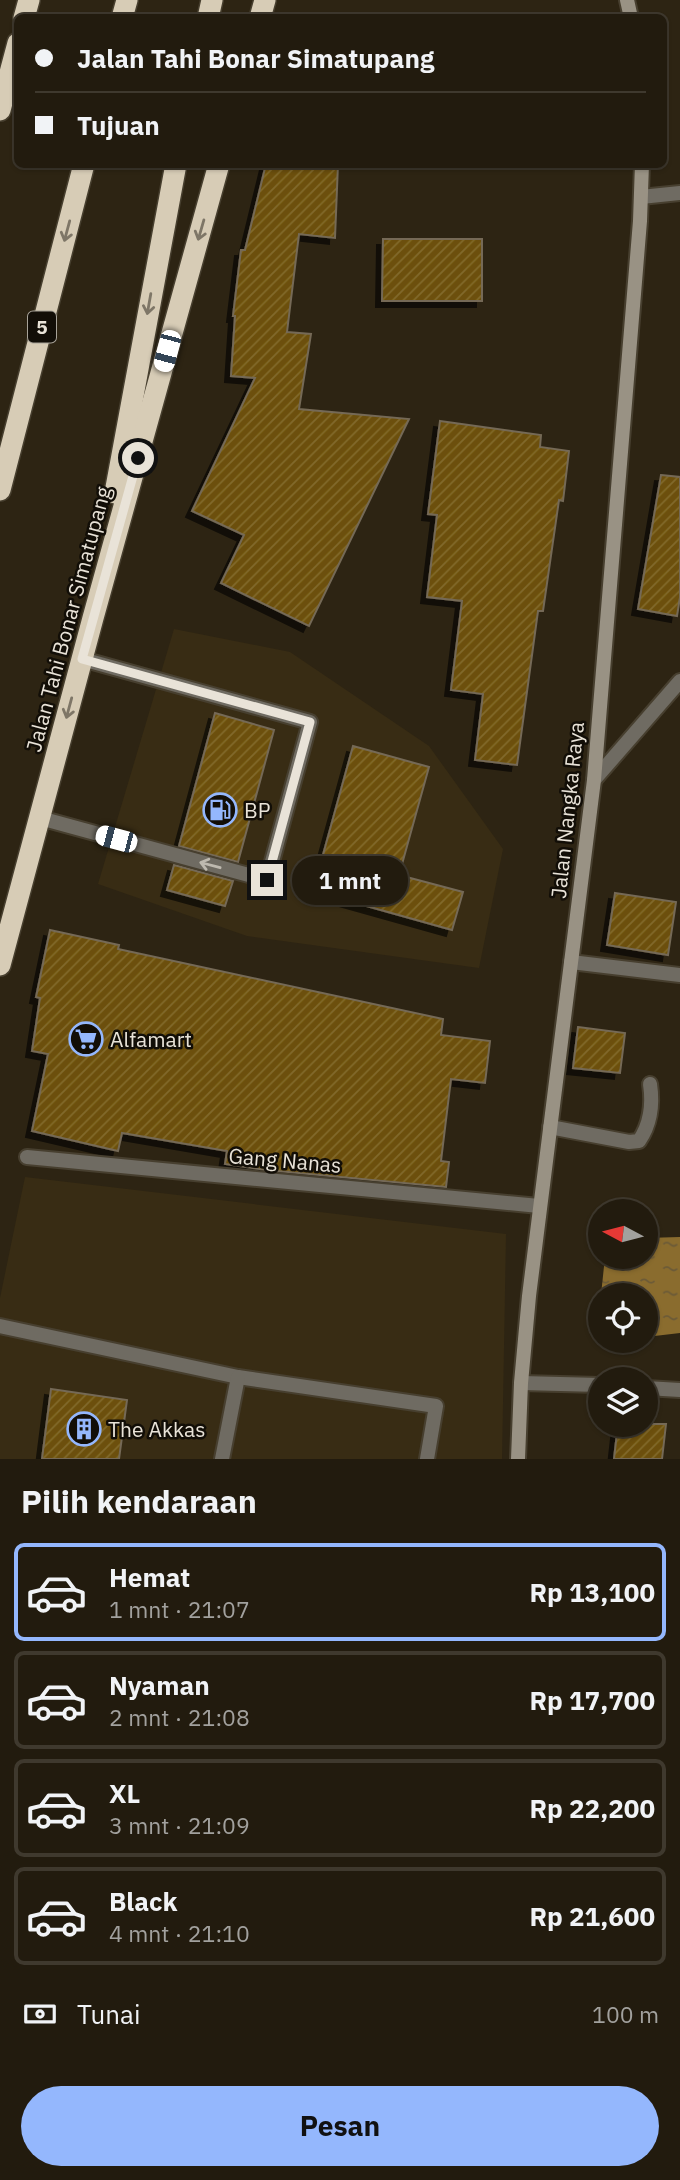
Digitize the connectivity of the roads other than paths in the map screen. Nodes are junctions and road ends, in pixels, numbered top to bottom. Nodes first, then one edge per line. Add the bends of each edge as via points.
1 (14, 58) edge
2 (0, 110) edge
3 (83, 168) edge
4 (175, 168) edge
5 (218, 168) edge
6 (642, 168) edge
7 (680, 193) edge
8 (641, 197) junction
9 (0, 490) edge
10 (93, 618) junction
11 (82, 659) junction
12 (680, 681) edge
13 (594, 780) junction
14 (40, 818) junction
15 (571, 962) junction
16 (0, 965) edge
17 (680, 975) edge
18 (650, 1084) dead end
19 (550, 1127) junction
20 (27, 1157) dead end
21 (539, 1206) junction
22 (0, 1326) edge
23 (238, 1377) junction
24 (521, 1383) junction
25 (588, 1385) edge
26 (658, 1389) edge
27 (680, 1390) edge
28 (222, 1459) edge
29 (427, 1459) edge
30 (518, 1459) edge

1 - 2 highway
3 -> 9 highway, 5
4 -> 10 highway
5 -> 10 highway, Jalan Tahi Bonar Simatupang
6 - 8 street, Jalan Nangka Raya
7 - 8 street
8 - 13 street, Jalan Nangka Raya
10 - 11 highway, Jalan Tahi Bonar Simatupang
11 -> 14 highway, Jalan Tahi Bonar Simatupang
11 -> 14 street via 310,722 267,880
12 - 13 street
13 - 15 street, Jalan Nangka Raya
14 - 16 highway, Jalan Tahi Bonar Simatupang
15 - 17 street
15 - 19 street, Jalan Nangka Raya
18 - 19 street via 647,1129 639,1141
19 - 21 street, Jalan Nangka Raya
20 - 21 street, Gang Nanas
21 - 24 street, Jalan Nangka Raya
22 - 23 street
23 - 28 street
23 - 29 street via 436,1406
24 - 25 street
24 - 30 street, Jalan Nangka Raya
26 - 27 street

